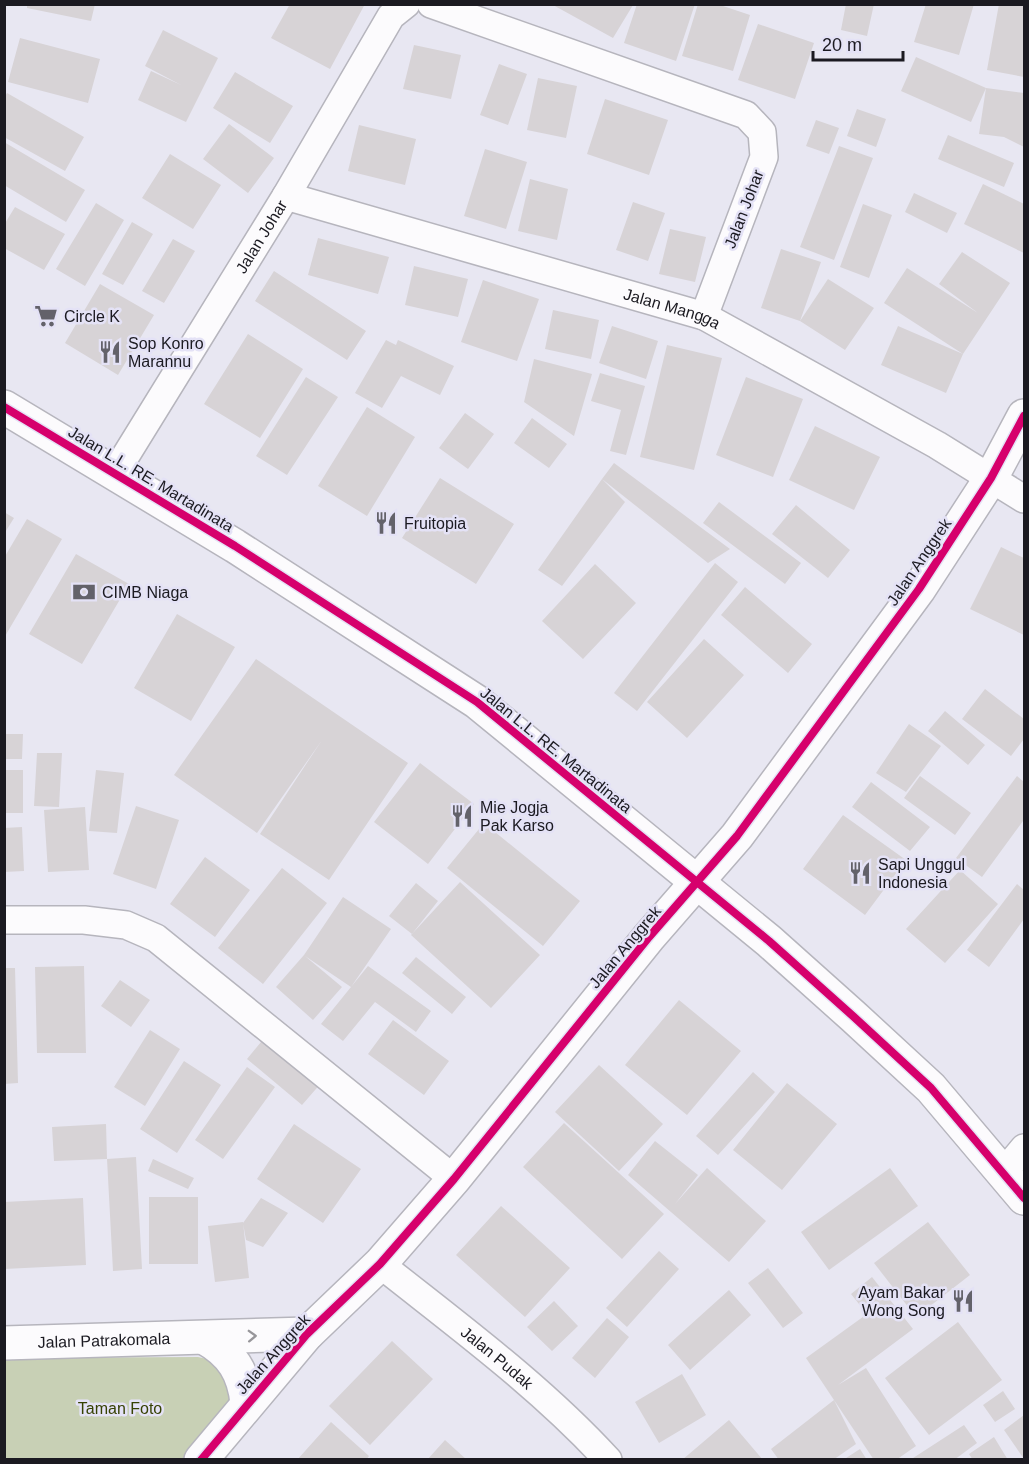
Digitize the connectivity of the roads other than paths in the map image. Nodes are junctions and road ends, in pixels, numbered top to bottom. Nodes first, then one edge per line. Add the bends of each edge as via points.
1 (406, 4) edge
2 (431, 4) edge
3 (286, 196) junction
4 (704, 316) junction
5 (4, 407) edge
6 (1024, 416) edge
7 (115, 473) junction
8 (992, 478) junction
9 (1024, 499) edge
10 (697, 884) junction
11 (4, 920) edge
12 (1014, 1160) edge
13 (454, 1179) junction
14 (1024, 1198) edge
15 (380, 1264) junction
16 (308, 1334) junction
17 (205, 1338) junction
18 (4, 1343) edge
19 (247, 1403) junction
20 (201, 1460) edge
21 (608, 1460) edge

1 - 3 street, Jalan Johar via 391,16
2 - 4 street, Jalan Johar via 746,116 762,132 764,157
3 - 4 street, Jalan Mangga
3 - 7 street, Jalan Johar
4 - 8 street, Jalan Mangga
5 - 7 street, Jalan L.L. RE. Martadinata
6 - 8 street, Jalan Anggrek
7 - 10 street, Jalan L.L. RE. Martadinata via 477,702
8 - 9 street, Jalan Mangga
8 - 10 street, Jalan Anggrek via 919,590
10 - 12 street, Jalan L.L. RE. Martadinata via 769,941
10 - 13 street, Jalan Anggrek via 649,937
11 - 13 street via 84,920 126,925 156,938
12 - 14 street, Jalan L.L. RE. Martadinata
13 - 15 street, Jalan Anggrek
15 - 16 street, Jalan Anggrek
15 - 21 street, Jalan Pudak via 527,1382
17 -> 16 street, Jalan Patrakomala
16 - 19 street, Jalan Anggrek
17 - 18 street, Jalan Patrakomala
17 - 19 street via 219,1346 235,1364
19 - 20 street, Jalan Anggrek

